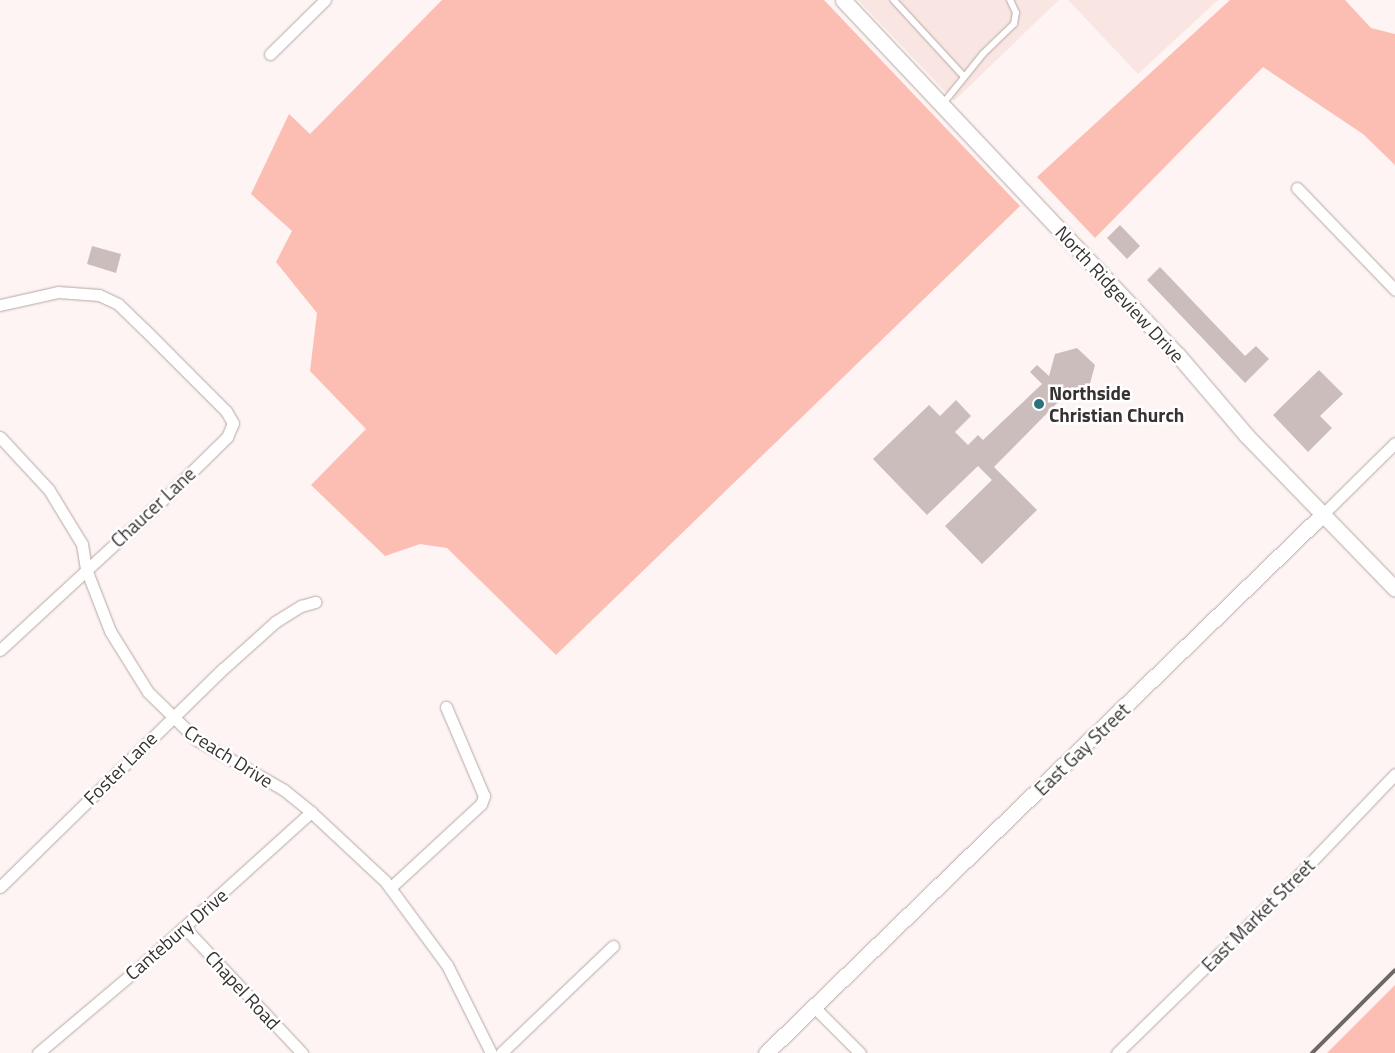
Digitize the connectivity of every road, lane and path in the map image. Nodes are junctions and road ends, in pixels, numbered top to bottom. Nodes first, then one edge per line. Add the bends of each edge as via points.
1 (325, 0) edge
2 (843, 0) edge
3 (894, 0) edge
4 (1010, 0) edge
5 (270, 54) dead end
6 (964, 76) junction
7 (942, 105) junction
8 (1297, 188) dead end
9 (1395, 290) edge
10 (0, 305) edge
11 (0, 437) edge
12 (1395, 442) edge
13 (1323, 514) junction
14 (86, 569) junction
15 (1395, 589) edge
16 (315, 602) dead end
17 (0, 650) edge
18 (446, 707) dead end
19 (172, 717) junction
20 (1395, 774) edge
21 (312, 812) junction
22 (0, 887) edge
23 (390, 888) junction
24 (184, 927) junction
25 (613, 946) dead end
26 (814, 1007) junction
27 (38, 1053) edge
28 (302, 1053) edge
29 (490, 1053) edge
30 (501, 1053) edge
31 (766, 1053) edge
32 (860, 1053) edge
33 (1118, 1053) edge

1 - 5 street
2 - 7 main road, North Ridgeview Drive
3 - 6 lane
4 - 6 lane via 1016,13 1014,24
6 - 7 lane
7 - 13 main road, North Ridgeview Drive
8 - 9 street
10 - 14 street, Chaucer Lane via 58,292 99,295 118,304 226,411 233,423 227,437
11 - 14 street, Creach Drive via 49,490 82,544
12 - 13 street, East Gay Street
13 - 15 main road, North Ridgeview Drive
13 - 26 main road, East Gay Street
14 - 17 street, Chaucer Lane
14 - 19 street, Creach Drive via 123,654 148,692
16 - 19 street, Foster Lane via 301,606 275,622
18 - 23 street via 484,796 481,804
19 - 21 street, Creach Drive via 197,740 284,790
19 - 22 street, Foster Lane
20 - 33 street, East Market Street
21 - 23 street, Creach Drive
21 - 24 street, Cantebury Drive
23 - 29 street, Creach Drive via 447,964
24 - 27 street, Cantebury Drive
24 - 28 street, Chapel Road
25 - 30 street
26 - 31 main road, East Gay Street
26 - 32 street

